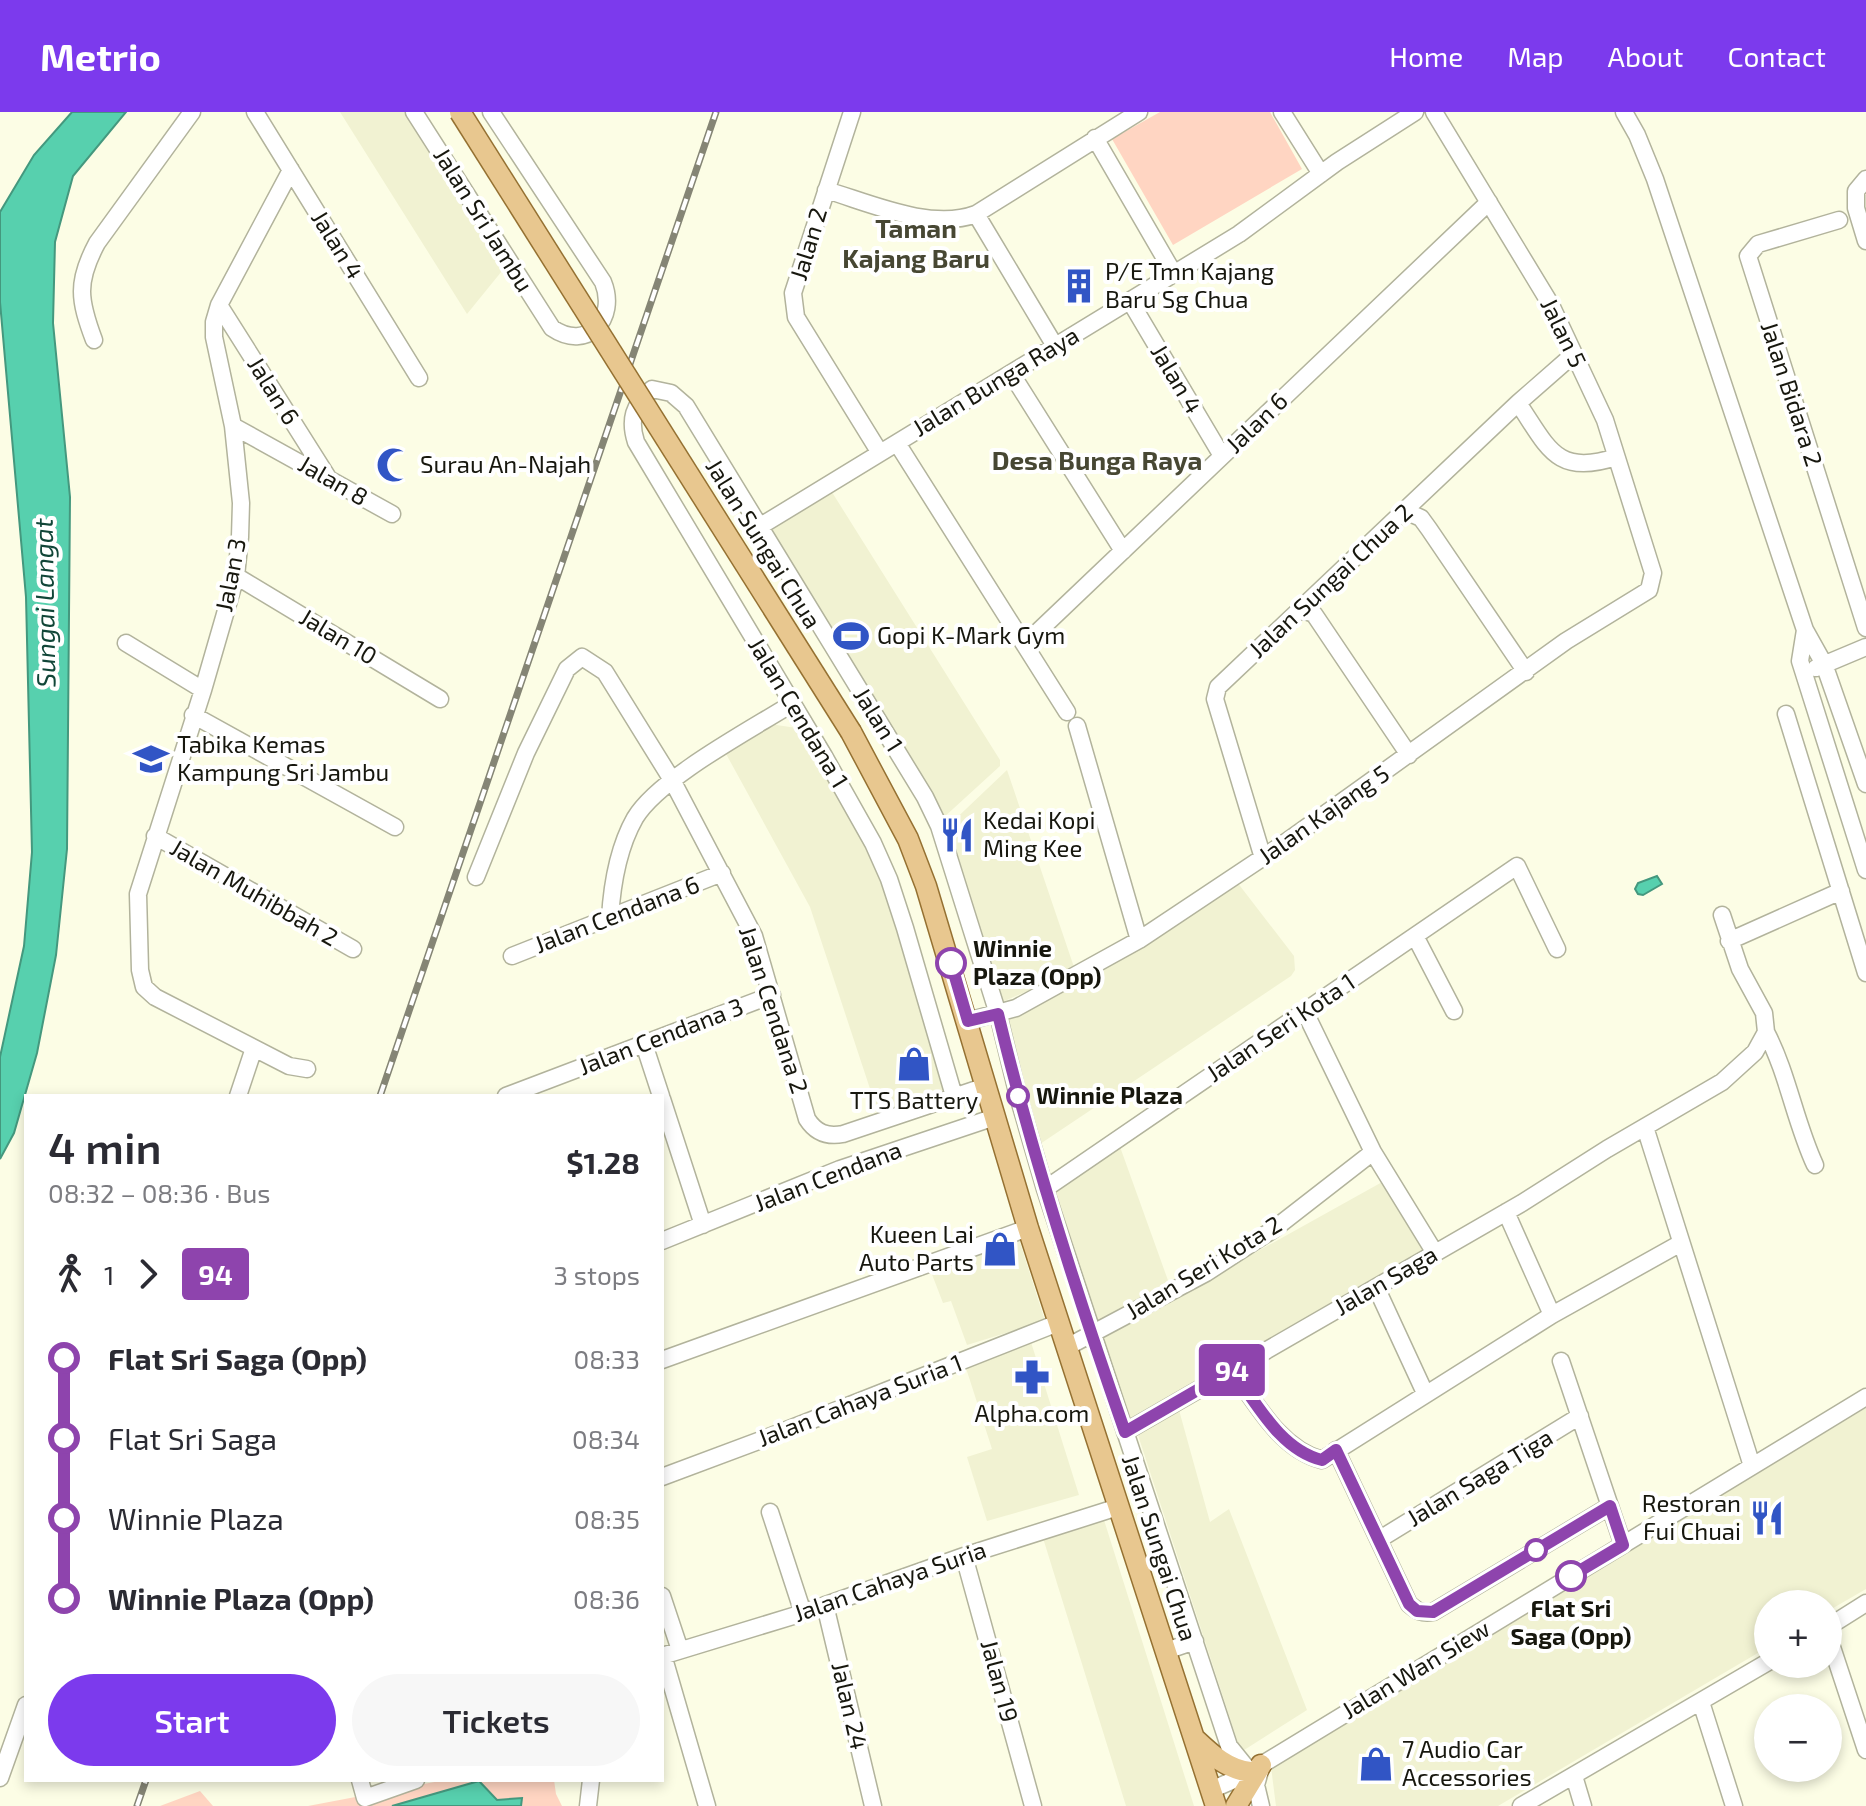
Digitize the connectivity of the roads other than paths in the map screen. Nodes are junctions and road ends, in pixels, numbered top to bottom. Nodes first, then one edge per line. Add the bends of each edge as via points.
1 (192, 112) edge
2 (255, 112) edge
3 (414, 112) edge
4 (460, 112) edge
5 (491, 112) edge
6 (852, 112) edge
7 (1139, 112) edge
8 (1282, 112) edge
9 (1415, 112) edge
10 (1434, 112) edge
11 (1624, 112) edge
12 (1117, 118) edge
13 (1095, 138) junction
14 (291, 170) junction
15 (1321, 174) junction
16 (1861, 185) edge
17 (826, 190) junction
18 (1489, 202) junction
19 (976, 214) junction
20 (1839, 220) dead end
21 (1866, 241) edge
22 (1174, 274) junction
23 (1130, 301) junction
24 (219, 305) junction
25 (94, 340) dead end
26 (1055, 346) junction
27 (1574, 354) junction
28 (1011, 373) junction
29 (419, 378) dead end
30 (1518, 403) junction
31 (686, 406) joint
32 (233, 426) junction
33 (897, 443) junction
34 (880, 453) junction
35 (1222, 456) junction
36 (1616, 457) junction
37 (327, 476) junction
38 (1405, 511) junction
39 (392, 514) dead end
40 (759, 527) junction
41 (1123, 551) junction
42 (1653, 573) joint
43 (236, 576) junction
44 (1300, 609) junction
45 (1866, 628) edge
46 (1805, 630) junction
47 (126, 643) dead end
48 (1025, 644) junction
49 (1866, 647) edge
50 (1824, 664) junction
51 (1526, 672) junction
52 (1803, 673) junction
53 (203, 690) junction
54 (440, 699) dead end
55 (793, 703) junction
56 (1786, 714) dead end
57 (193, 715) junction
58 (1409, 755) junction
59 (672, 780) junction
60 (1866, 784) edge
61 (395, 827) dead end
62 (155, 836) junction
63 (1263, 858) junction
64 (1866, 870) edge
65 (722, 873) junction
66 (476, 877) dead end
67 (1841, 891) junction
68 (1722, 915) dead end
69 (610, 918) junction
70 (970, 923) junction
71 (942, 934) junction
72 (1415, 936) junction
73 (1139, 940) junction
74 (1729, 941) junction
75 (353, 949) dead end
76 (1557, 949) dead end
77 (512, 956) dead end
78 (1866, 973) edge
79 (772, 995) junction
80 (1454, 1011) dead end
81 (1305, 1012) junction
82 (998, 1014) junction
83 (968, 1021) junction
84 (1766, 1032) junction
85 (644, 1044) junction
86 (254, 1048) junction
87 (307, 1069) dead end
88 (986, 1086) junction
89 (532, 1091) edge
90 (239, 1094) edge
91 (661, 1094) edge
92 (954, 1096) junction
93 (664, 1103) edge
94 (995, 1117) junction
95 (1645, 1127) junction
96 (1373, 1152) junction
97 (1815, 1165) dead end
98 (1045, 1189) junction
99 (1506, 1212) junction
100 (703, 1225) junction
101 (1028, 1228) junction
102 (664, 1240) edge
103 (1681, 1243) junction
104 (1435, 1253) junction
105 (1376, 1287) junction
106 (1552, 1315) junction
107 (1058, 1323) junction
108 (1092, 1334) junction
109 (1067, 1347) junction
110 (664, 1359) edge
111 (1561, 1361) dead end
112 (1232, 1370) junction
113 (1425, 1393) junction
114 (1866, 1397) edge
115 (1580, 1416) junction
116 (1125, 1432) junction
117 (1336, 1450) junction
118 (1752, 1466) junction
119 (664, 1476) edge
120 (1610, 1506) junction
121 (1118, 1507) junction
122 (770, 1512) dead end
123 (1380, 1539) junction
124 (1623, 1545) junction
125 (964, 1556) junction
126 (664, 1602) edge
127 (1866, 1603) edge
128 (825, 1605) junction
129 (803, 1613) junction
130 (1842, 1618) edge
131 (1195, 1641) junction
132 (680, 1650) junction
133 (1166, 1651) junction
134 (664, 1656) edge
135 (664, 1659) edge
136 (1754, 1670) edge
137 (1842, 1677) edge
138 (1701, 1702) junction
139 (24, 1709) edge
140 (1193, 1737) junction
141 (1866, 1750) edge
142 (5, 1752) edge
143 (1256, 1769) junction
144 (1574, 1776) junction
145 (0, 1778) edge
146 (361, 1782) edge
147 (410, 1782) edge
148 (591, 1782) edge
149 (1214, 1798) edge
150 (588, 1806) edge
151 (707, 1806) edge
152 (873, 1806) edge
153 (1033, 1806) edge
154 (1236, 1806) edge
155 (1261, 1806) edge
156 (1521, 1806) edge
157 (1583, 1806) edge
158 (1734, 1806) edge

1 - 25 street via 89,257 81,296
2 - 14 street, Jalan 4
3 - 5 street, Jalan Sri Jambu via 552,328 573,337 596,329 609,306 603,282
4 - 71 main road, Jalan Sungai Chua, bridge via 851,732 908,839
6 - 17 street, Jalan 2
7 - 12 street
8 - 15 street
9 - 15 street, Jalan Bunga Raya
10 - 18 street, Jalan 5
11 - 46 street via 1655,179
12 - 13 street
13 - 19 street
13 - 22 street
14 - 24 street, Jalan 3
14 - 29 street, Jalan 4
15 - 22 street, Jalan Bunga Raya
16 - 21 street via 1856,208
17 - 19 street via 924,218 953,221
17 - 34 street, Jalan 2 via 793,293 796,317
18 - 27 street, Jalan 5
18 - 35 street, Jalan 6
19 - 26 street
20 - 45 street, Jalan Bidara 2 via 1758,244 1748,256
22 - 23 street, Jalan Bunga Raya
23 - 26 street, Jalan Bunga Raya
23 - 35 street, Jalan 4
24 - 32 street, Jalan 3 via 214,337
24 - 37 street, Jalan 6
26 - 28 street, Jalan Bunga Raya
27 - 30 street, Jalan Sungai Chua 2
27 - 36 street, Jalan 5
28 - 33 street, Jalan Bunga Raya
28 - 41 street
30 - 36 street via 1544,441 1568,463
30 - 38 street, Jalan Sungai Chua 2
31 - 40 street, Jalan 1
31 - 55 street, Jalan Cendana 1 via 671,393 652,389 632,417 636,442
32 - 37 street, Jalan 8
32 - 43 street, Jalan 3 via 241,503
33 - 34 street, Jalan Bunga Raya
33 - 48 street
34 - 40 street, Jalan Bunga Raya
35 - 41 street, Jalan 6
36 - 42 street, Jalan 5
37 - 39 street, Jalan 8
38 - 44 street, Jalan Sungai Chua 2
38 - 51 street via 1421,518
40 - 70 street, Jalan 1 via 925,797
41 - 48 street, Jalan 6
42 - 51 street, Jalan Kajang 5 via 1649,590
43 - 53 street, Jalan 3
43 - 54 street, Jalan 10
44 - 58 street via 1314,614
44 - 63 street, Jalan Sungai Chua 2 via 1218,687 1215,699
46 - 50 street
46 - 52 street
47 - 53 street
48 - 73 street via 1072,719
49 - 50 street
50 - 52 street
50 - 60 street
51 - 58 street, Jalan Kajang 5
52 - 64 street
53 - 57 street, Jalan 3
55 - 59 street
55 - 92 street, Jalan Cendana 1 via 889,879
56 - 67 street
57 - 61 street
57 - 62 street, Jalan 3
58 - 63 street, Jalan Kajang 5
59 - 65 street, Jalan Cendana 2
59 - 66 street, Jalan Cendana 2 via 605,672 582,657 567,669 526,753
59 - 69 street via 652,796 624,841
62 - 75 street, Jalan Muhibbah 2
62 - 86 street, Jalan 3 via 138,894 144,987
63 - 73 street, Jalan Kajang 5
65 - 69 street, Jalan Cendana 6
65 - 79 street, Jalan Cendana 2 via 754,936
67 - 74 street
67 - 78 street
68 - 74 street
69 - 77 street, Jalan Cendana 6
70 - 71 street
70 - 82 street, Jalan 1
71 - 83 main road, Jalan Sungai Chua
72 - 76 street, Jalan Seri Kota 1 via 1517,866
72 - 80 street
72 - 81 street, Jalan Seri Kota 1
73 - 82 street, Jalan Kajang 5
74 - 84 street via 1764,1013
79 - 85 street, Jalan Cendana 3
79 - 92 street, Jalan Cendana 2 via 807,1119 818,1132 843,1134
81 - 96 street
81 - 98 street, Jalan Seri Kota 1
82 - 83 street, Jalan Kajang 5
82 - 98 street, Jalan 1
83 - 88 main road, Jalan Sungai Chua
84 - 95 street, Jalan Saga via 1755,1052 1722,1082
84 - 97 street
85 - 89 street, Jalan Cendana 3
85 - 91 street
86 - 87 street
86 - 90 street
88 - 92 street
88 - 94 main road, Jalan Sungai Chua
93 - 100 street
94 - 100 street, Jalan Cendana via 840,1169
94 - 101 main road, Jalan Sungai Chua
95 - 99 street, Jalan Saga
95 - 103 street
96 - 104 street
96 - 108 street, Jalan Seri Kota 2 via 1206,1273
98 - 108 street, Jalan 1
99 - 104 street, Jalan Saga
99 - 106 street
100 - 102 street, Jalan Cendana
101 - 107 main road, Jalan Sungai Chua
101 - 110 street
103 - 106 street
103 - 118 street
104 - 105 street, Jalan Saga
105 - 112 street, Jalan Saga
105 - 113 street
106 - 113 street
107 - 109 main road, Jalan Sungai Chua
107 - 119 street, Jalan Cahaya Suria 1
108 - 109 street, Jalan Seri Kota 2
108 - 116 street, Jalan 1
109 - 121 main road, Jalan Sungai Chua
111 - 115 street
112 - 116 street, Jalan Saga
112 - 117 street via 1298,1449 1322,1460
113 - 117 street
114 - 118 street, Jalan Wan Siew
115 - 120 street
115 - 123 street, Jalan Saga Tiga
116 - 131 street, Jalan 1
117 - 123 street
118 - 124 street, Jalan Wan Siew
120 - 123 street via 1433,1612 1417,1611 1409,1604
120 - 124 street
121 - 125 street, Jalan Cahaya Suria
121 - 133 main road, Jalan Sungai Chua
122 - 129 street
124 - 143 street, Jalan Wan Siew
125 - 128 street, Jalan Cahaya Suria
125 - 153 street, Jalan 19
126 - 132 street
127 - 130 street
128 - 129 street, Jalan Cahaya Suria
128 - 152 street, Jalan 24
129 - 132 street, Jalan Cahaya Suria
131 - 133 street
131 - 143 street, Jalan 1 via 1229,1746
132 - 134 street, Jalan Cahaya Suria
133 - 140 main road, Jalan Sungai Chua
135 - 151 street
136 - 138 street
137 - 141 street
138 - 144 street
138 - 158 street
139 - 142 street
140 - 143 main road via 1233,1768
140 - 149 main road, Jalan Sungai Chua
142 - 145 street
143 - 149 street, Jalan Wan Siew
143 - 154 main road
143 - 155 street
144 - 156 street
144 - 157 street
146 - 147 street via 365,1798
148 - 150 street

